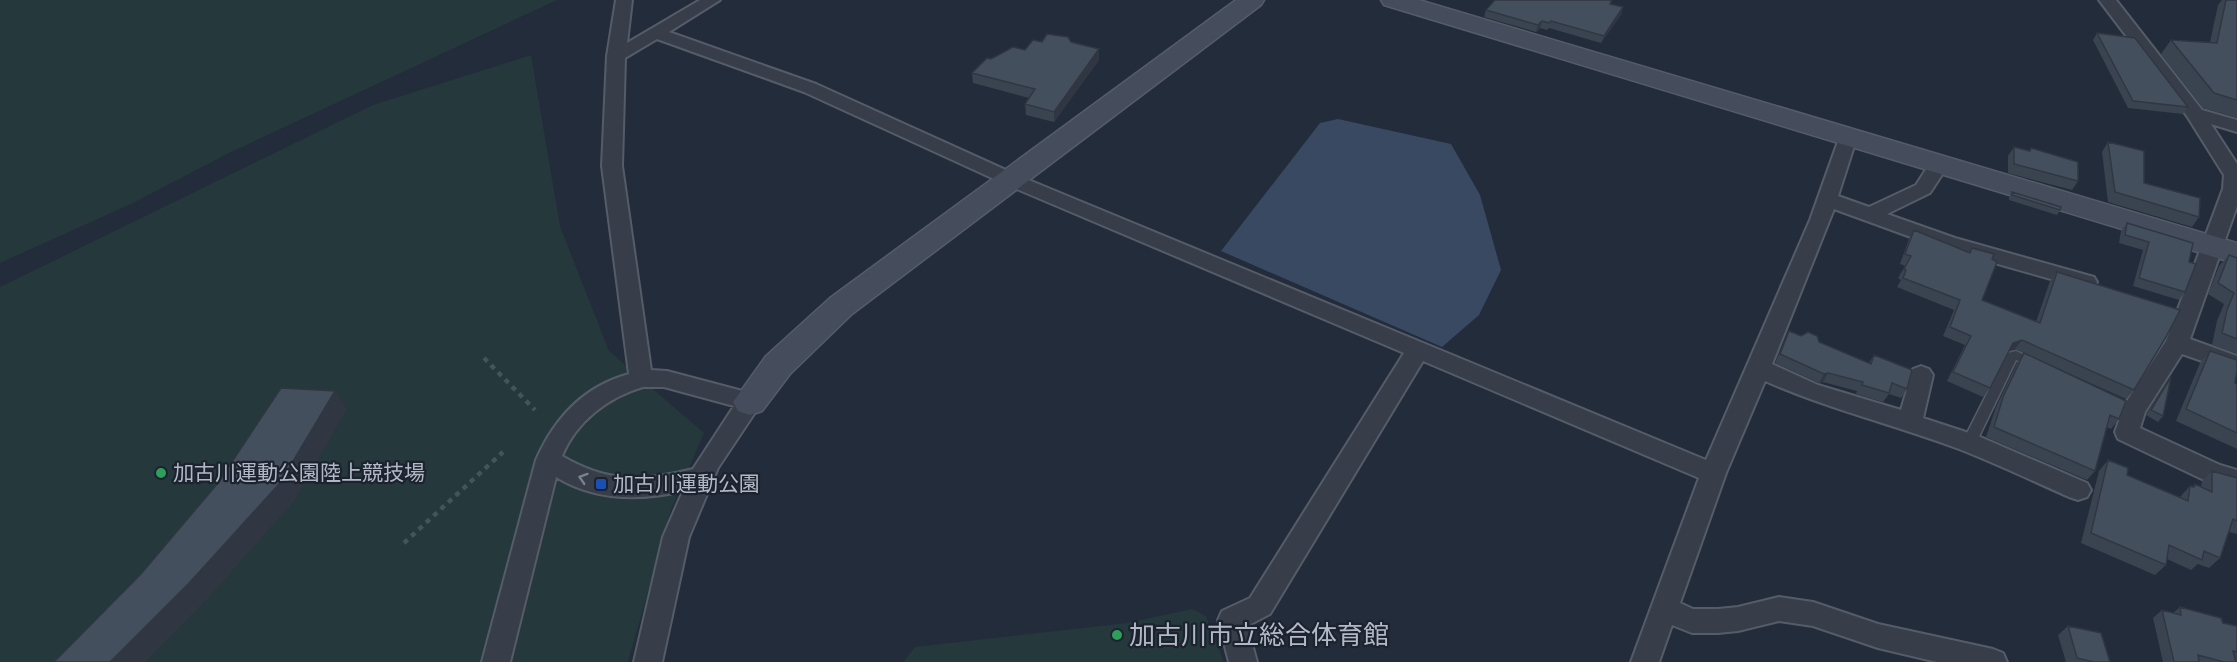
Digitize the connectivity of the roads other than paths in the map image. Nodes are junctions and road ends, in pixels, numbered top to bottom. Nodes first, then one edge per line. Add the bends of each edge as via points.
1 (624, 0) edge
2 (712, 0) edge
3 (1252, 0) edge
4 (1393, 0) edge
5 (2107, 0) edge
6 (655, 33) junction
7 (616, 56) junction
8 (2195, 114) junction
9 (2237, 126) edge
10 (1848, 137) junction
11 (1939, 164) junction
12 (1012, 180) junction
13 (1827, 199) junction
14 (1876, 217) junction
15 (2225, 250) edge
16 (2100, 286) edge
17 (2166, 307) edge
18 (2188, 314) junction
19 (2177, 344) junction
20 (1417, 351) junction
21 (2237, 365) edge
22 (1758, 368) junction
23 (2044, 368) edge
24 (1921, 375) dead end
25 (641, 379) junction
26 (750, 402) junction
27 (1909, 423) junction
28 (1969, 443) junction
29 (548, 460) junction
30 (1713, 473) junction
31 (702, 476) junction
32 (2237, 480) edge
33 (2078, 490) dead end
34 (1666, 610) junction
35 (496, 662) edge
36 (648, 662) edge
37 (1243, 662) edge
38 (1646, 662) edge
39 (1992, 662) edge

1 - 7 street
2 - 6 street
3 - 12 street
4 - 10 street
5 - 8 street
6 - 7 street
6 - 12 street via 810,88
7 - 25 street via 612,166
8 - 9 street
8 - 15 street via 2234,175
10 - 11 street
10 - 13 street
11 - 14 street via 1923,189 1878,209
11 - 15 street
12 - 20 street
12 - 26 street via 841,306 778,365
13 - 14 street
13 - 22 street
14 - 16 street via 1948,243
15 - 18 street
17 - 18 street
18 - 19 street
19 - 21 street
19 - 32 street via 2128,408 2127,432 2213,473
20 - 30 street
20 - 37 street via 1260,606 1232,620
22 - 27 street via 1812,392
22 - 30 street
23 - 28 lane via 2012,356
24 - 27 street
25 - 26 street via 662,378
25 - 29 street via 611,390 587,406 563,428
26 - 31 street
27 - 28 street
28 - 33 street
31 -> 29 street via 656,488 626,489 576,476
29 - 35 street
30 - 34 street
31 - 36 street via 676,537
34 - 38 street
34 - 39 street via 1692,621 1737,619 1779,609 1813,614 1878,636

